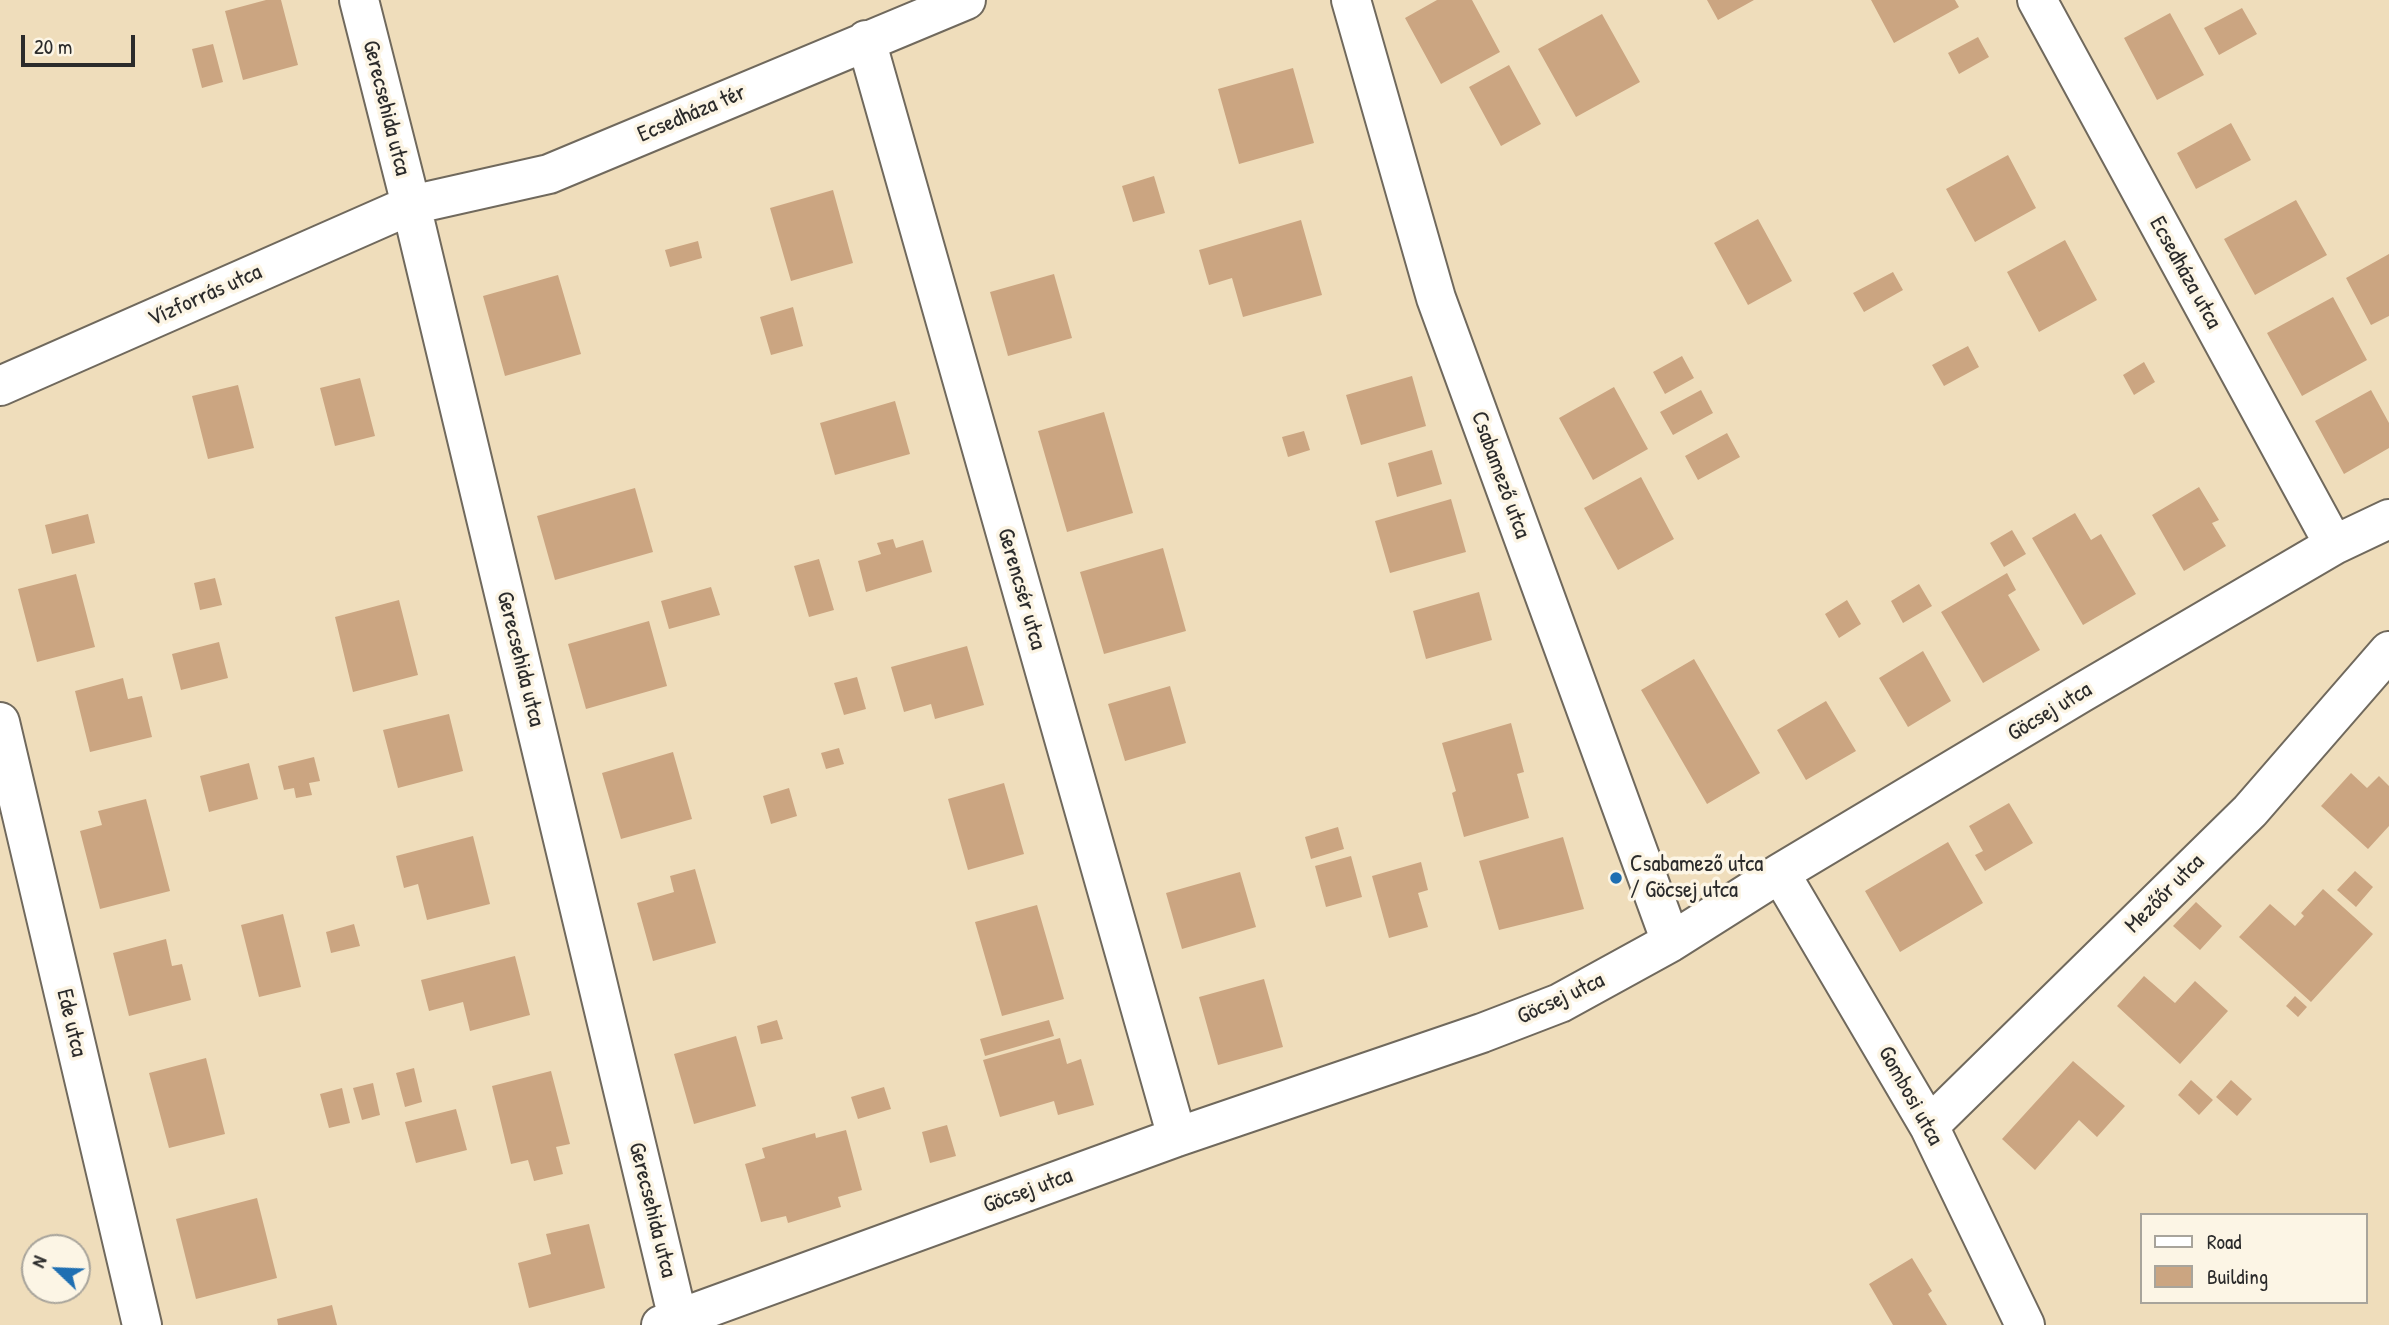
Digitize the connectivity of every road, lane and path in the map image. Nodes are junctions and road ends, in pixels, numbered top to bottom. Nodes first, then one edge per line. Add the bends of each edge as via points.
1 (359, 0) edge
2 (966, 0) edge
3 (1351, 0) edge
4 (2037, 0) edge
5 (866, 40) junction
6 (411, 205) junction
7 (0, 386) edge
8 (2389, 519) edge
9 (2334, 545) junction
10 (2389, 651) edge
11 (0, 722) edge
12 (1780, 873) junction
13 (1671, 942) junction
14 (1929, 1126) junction
15 (1177, 1137) junction
16 (670, 1322) edge
17 (142, 1325) edge
18 (2025, 1325) edge

1 - 6 street, Gerecsehida utca
2 - 5 street, Ecsedháza tér
3 - 13 street, Csabamező utca via 1436,298
4 - 9 street, Ecsedháza utca
5 - 6 street, Ecsedháza tér via 549,174
5 - 15 street, Gerencsér utca
6 - 7 street, Vízforrás utca
6 - 16 street, Gerecsehida utca
8 - 9 street, Göcsej utca
9 - 12 street, Göcsej utca
10 - 14 street, Mezőőr utca via 2250,811
11 - 17 street, Ede utca
12 - 13 street, Göcsej utca
12 - 14 street, Gombosi utca
13 - 15 street, Göcsej utca via 1560,1003
14 - 18 street, Gombosi utca
15 - 16 street, Göcsej utca

